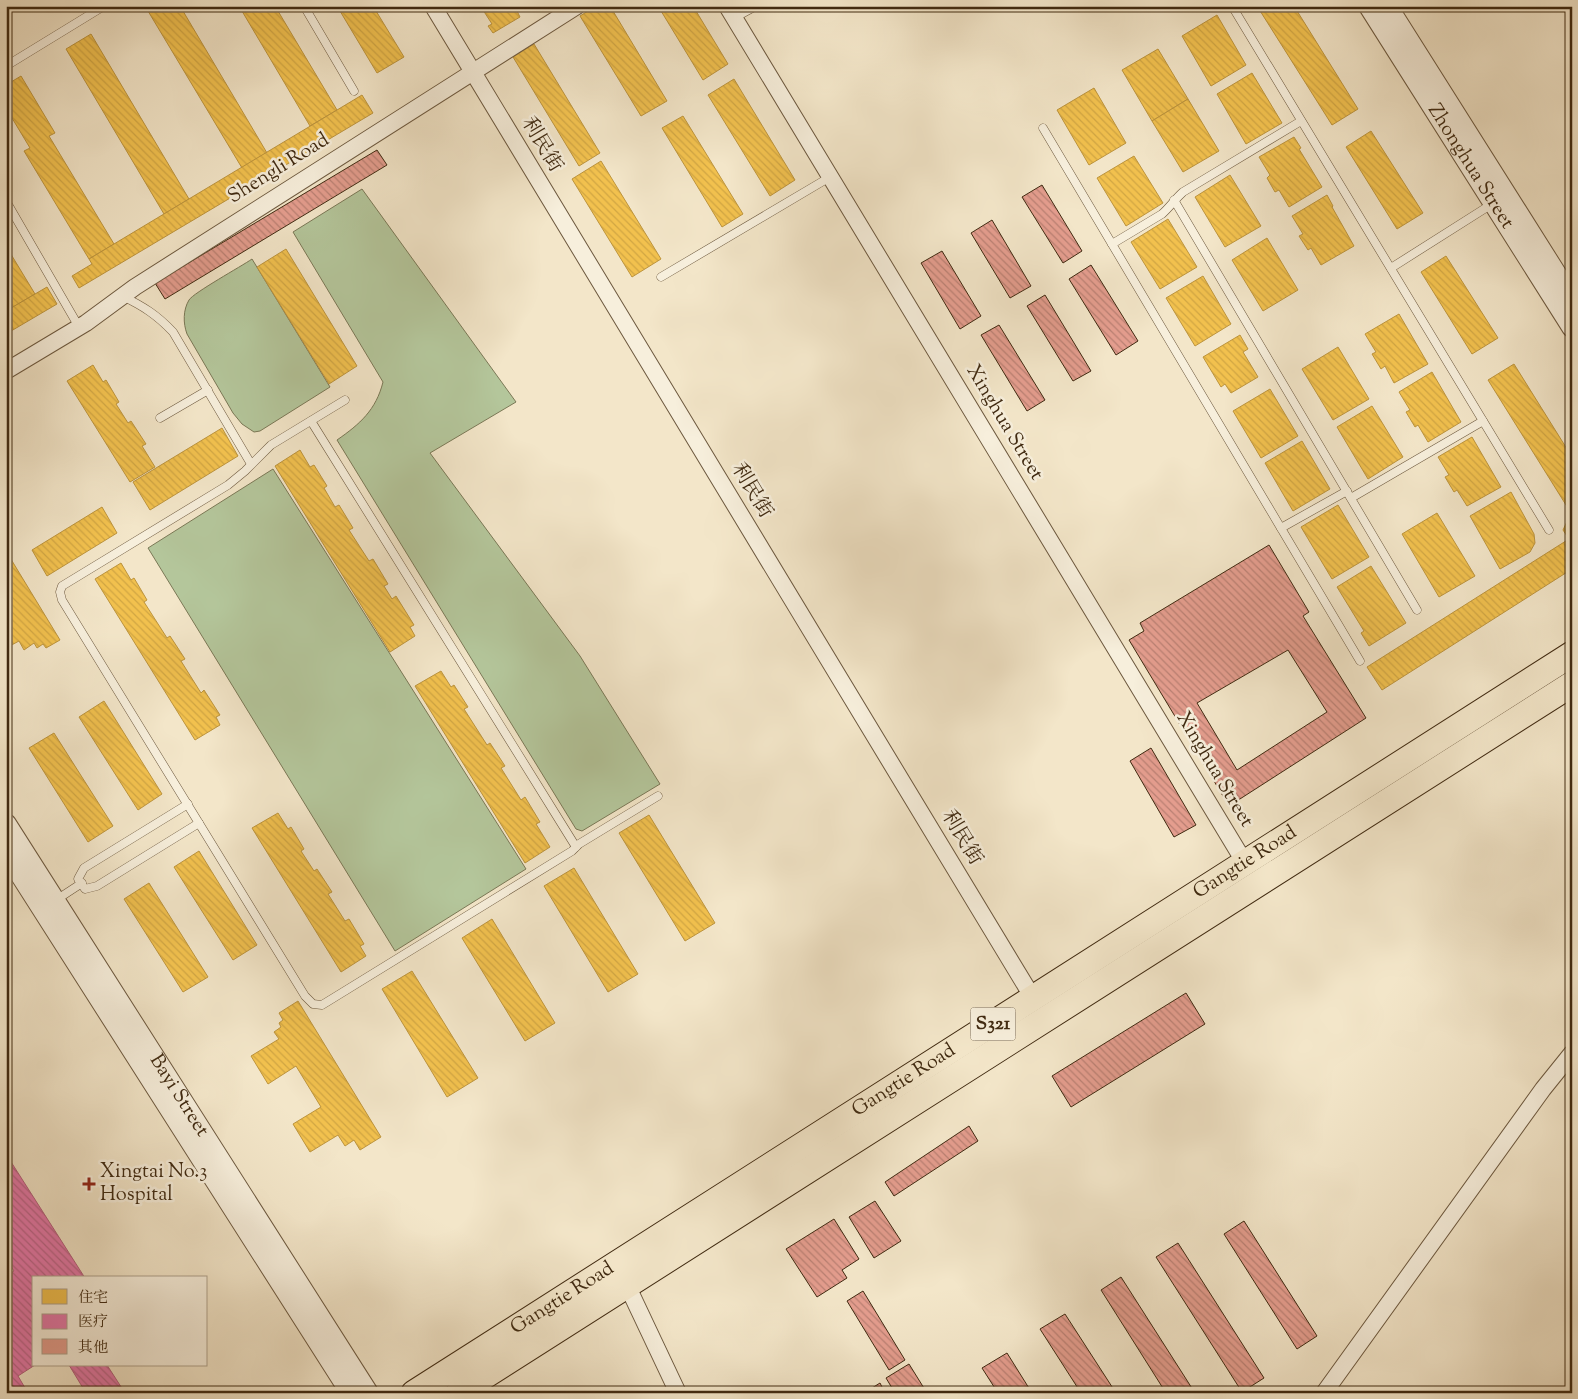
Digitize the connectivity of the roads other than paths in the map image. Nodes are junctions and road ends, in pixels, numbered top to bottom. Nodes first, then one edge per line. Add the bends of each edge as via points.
1 (104, 6) edge
2 (304, 6) edge
3 (433, 6) edge
4 (577, 6) edge
5 (756, 6) edge
6 (1232, 6) edge
7 (1369, 6) edge
8 (1387, 6) edge
9 (731, 12) edge
10 (6, 66) edge
11 (472, 72) junction
12 (354, 91) dead end
13 (1301, 121) junction
14 (1043, 128) dead end
15 (830, 177) junction
16 (1174, 200) junction
17 (6, 201) edge
18 (1494, 203) junction
19 (1112, 244) junction
20 (1391, 268) junction
21 (661, 277) dead end
22 (122, 296) junction
23 (1572, 299) edge
24 (80, 327) junction
25 (1572, 327) edge
26 (6, 371) edge
27 (208, 390) junction
28 (346, 400) dead end
29 (160, 418) dead end
30 (311, 421) junction
31 (1483, 421) junction
32 (252, 464) junction
33 (1349, 495) junction
34 (1281, 528) junction
35 (1549, 530) dead end
36 (1417, 610) dead end
37 (1572, 654) edge
38 (1360, 660) dead end
39 (1572, 684) edge
40 (658, 796) dead end
41 (188, 804) junction
42 (199, 823) junction
43 (6, 824) edge
44 (576, 847) junction
45 (6, 852) edge
46 (1245, 863) junction
47 (82, 883) junction
48 (55, 900) junction
49 (1033, 998) junction
50 (1572, 1053) edge
51 (628, 1285) junction
52 (351, 1393) edge
53 (368, 1393) edge
54 (414, 1393) edge
55 (458, 1393) edge
56 (678, 1393) edge
57 (1324, 1393) edge

1 - 10 lane
2 - 12 lane
3 - 11 street, 利民街
4 - 11 street, Shengli Road
5 - 9 lane
6 - 13 lane
7 - 18 street, Zhonghua Street
8 - 23 street, Zhonghua Street
9 - 15 street, Xinghua Street
11 - 22 street, Shengli Road
11 - 49 street, 利民街
13 - 16 lane
13 - 20 lane
14 - 19 lane
15 - 21 lane
15 - 46 street, Xinghua Street
16 - 19 lane via 1162,214
16 - 33 lane
17 - 24 lane
18 - 20 lane
18 - 25 street, Zhonghua Street
19 - 34 lane
20 - 31 lane
22 - 24 street, Shengli Road
22 - 27 lane via 144,306 173,332
24 - 26 street, Shengli Road
27 - 29 lane
27 - 32 lane
28 - 30 lane
30 - 32 lane via 271,445
30 - 44 lane
31 - 33 lane
31 - 35 lane
32 - 41 lane via 228,485 62,586 60,592
33 - 34 lane
33 - 36 lane
34 - 38 lane
37 - 46 main road, Gangtie Road / S321
39 - 51 main road, Gangtie Road / S321
40 - 44 lane
41 - 42 lane
41 - 47 lane via 84,868 78,878
42 - 44 lane via 305,996 313,1004 322,1005
42 - 47 lane via 97,886 85,889
43 - 48 street, Bayi Street
45 - 52 street, Bayi Street
46 - 49 main road, Gangtie Road / S321
47 - 48 lane
48 - 53 street, Bayi Street
49 - 54 main road, Gangtie Road / S321
50 - 57 street
51 - 55 main road, Gangtie Road / S321
51 - 56 street

